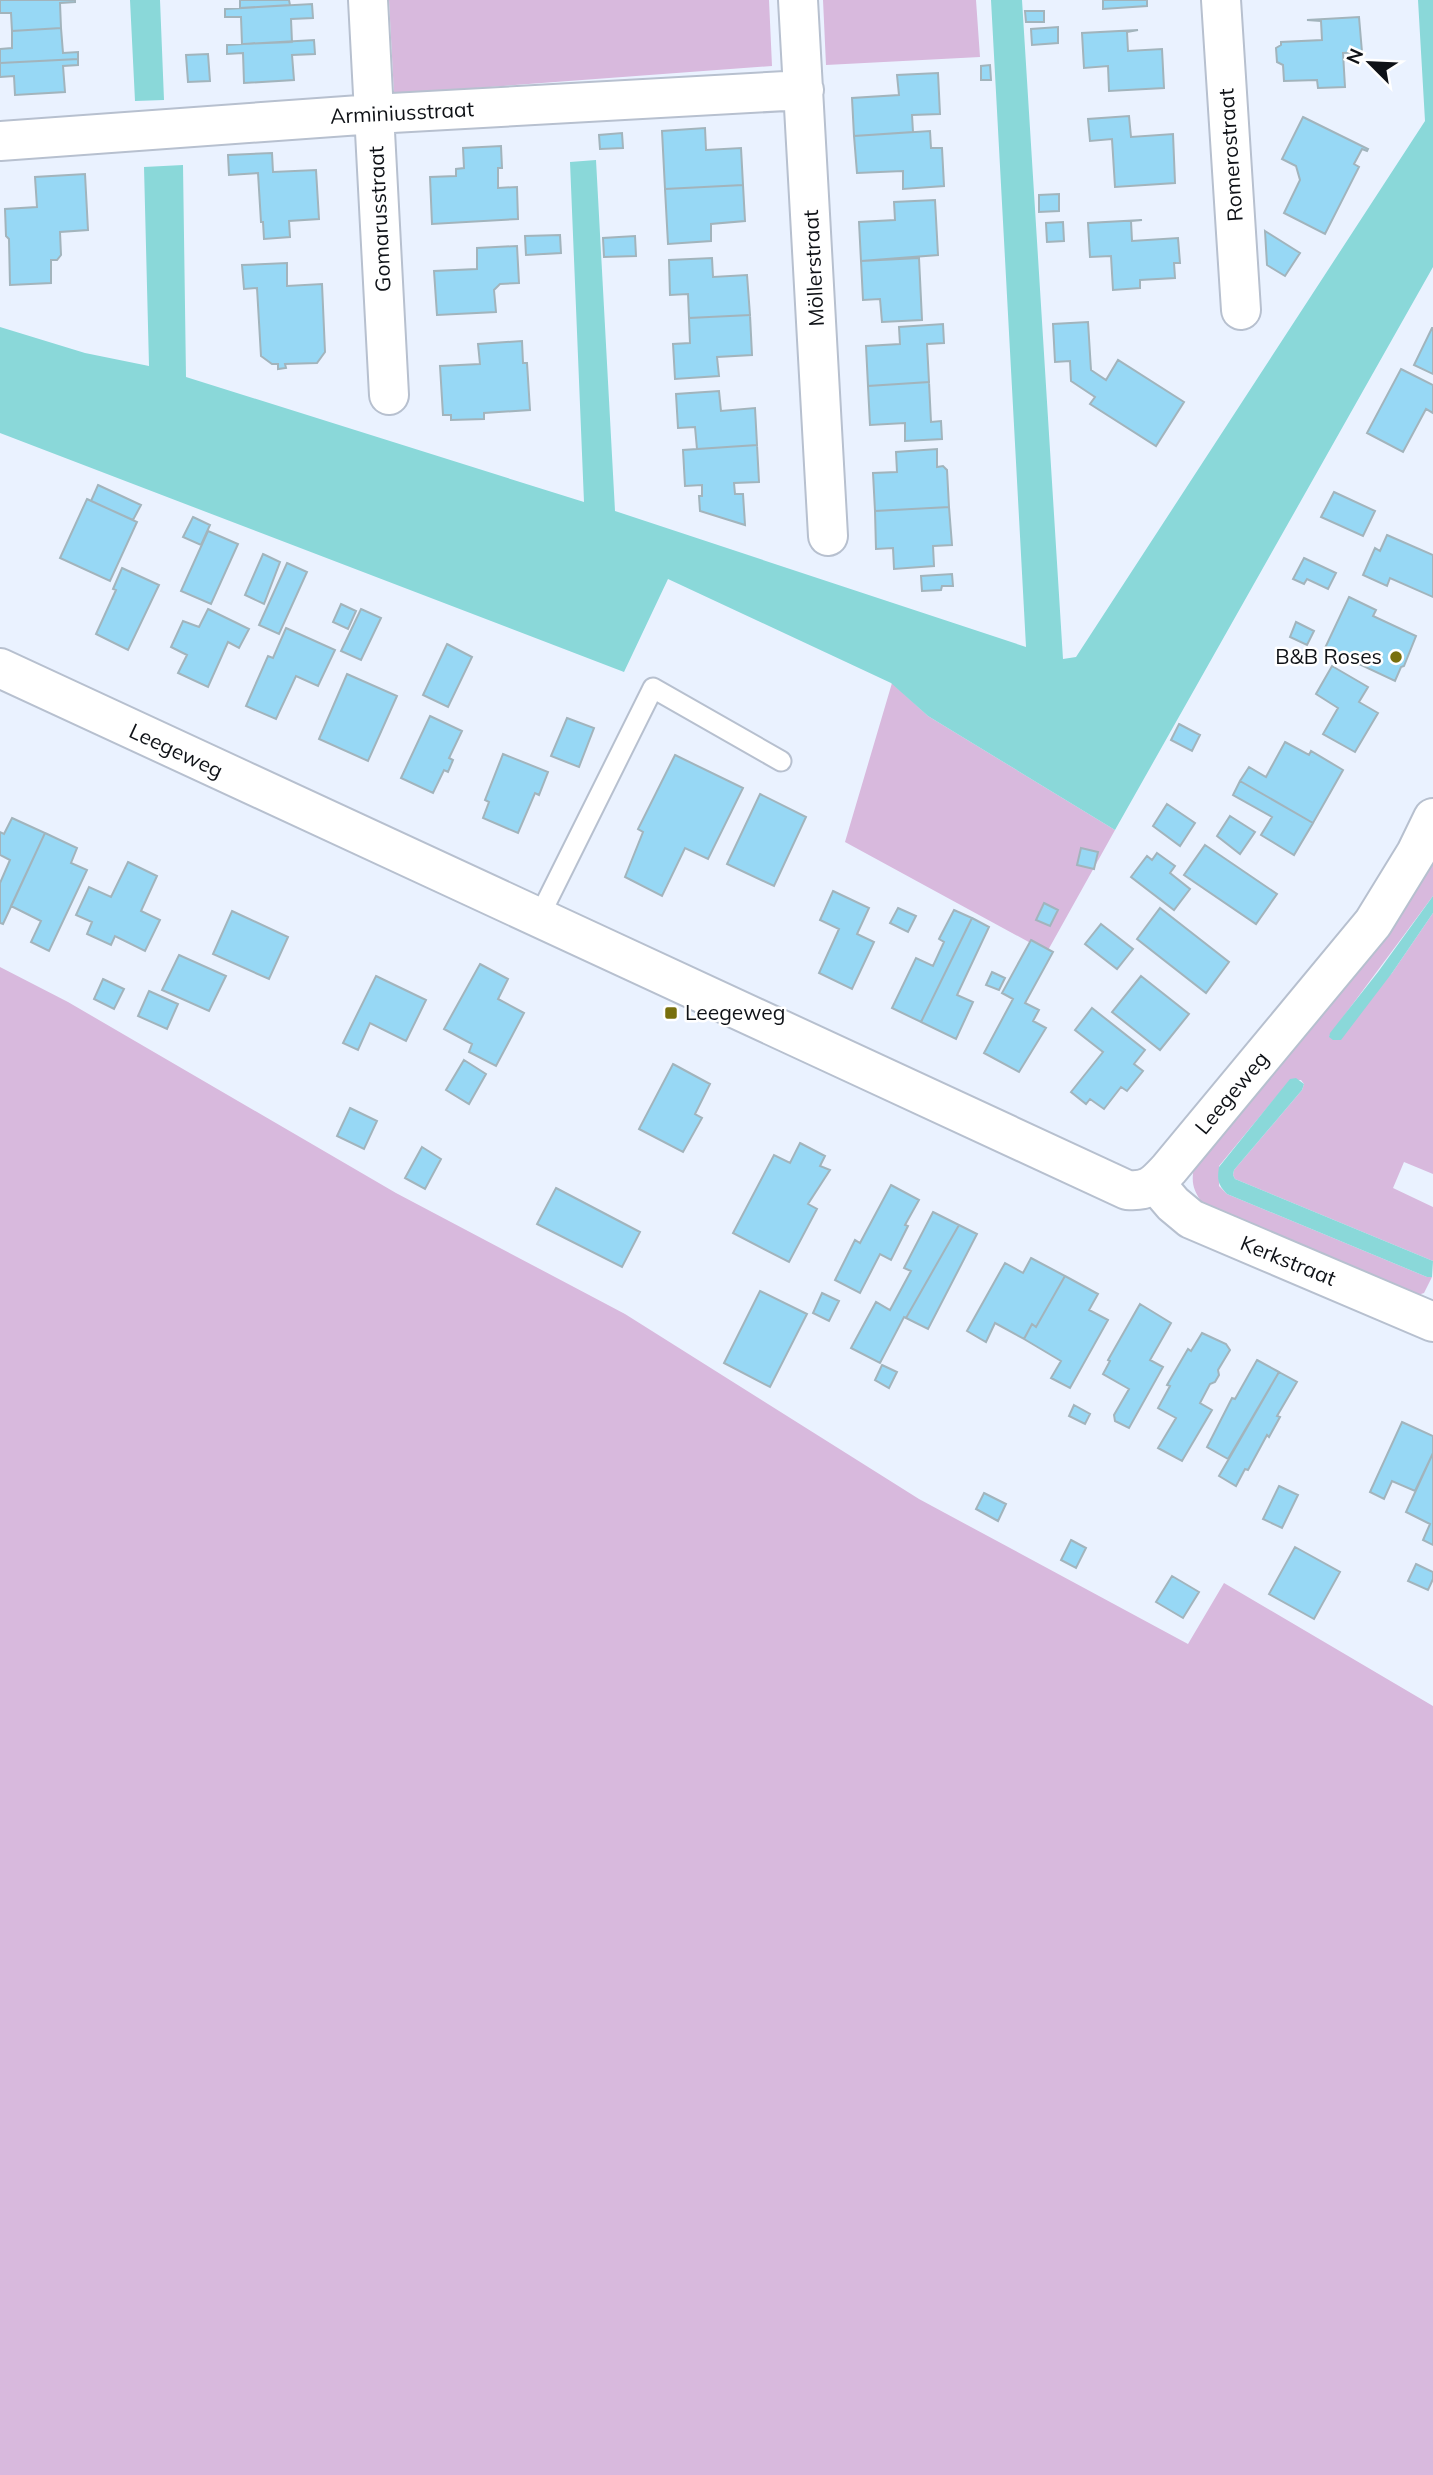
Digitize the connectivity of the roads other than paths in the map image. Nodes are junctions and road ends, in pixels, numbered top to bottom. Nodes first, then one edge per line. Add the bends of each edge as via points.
1 (368, 0) edge
2 (798, 0) edge
3 (1221, 0) edge
4 (804, 90) junction
5 (374, 114) junction
6 (0, 141) edge
7 (1241, 310) dead end
8 (389, 395) dead end
9 (828, 536) dead end
10 (0, 668) edge
11 (781, 761) dead end
12 (1433, 818) edge
13 (538, 919) junction
14 (1155, 1183) junction
15 (1433, 1322) edge

1 - 5 street, Gomarusstraat
2 - 4 street, Möllerstraat
3 - 7 street, Romerostraat
4 - 5 street, Arminiusstraat
4 - 9 street, Möllerstraat
5 - 6 street, Arminiusstraat
5 - 8 street, Gomarusstraat
10 - 13 street, Leegeweg
11 - 13 lane via 653,688
12 - 14 street, Leegeweg via 1373,923
13 - 14 street, Leegeweg via 1101,1180 1142,1191
14 - 15 street, Kerkstraat via 1191,1219 1215,1231

